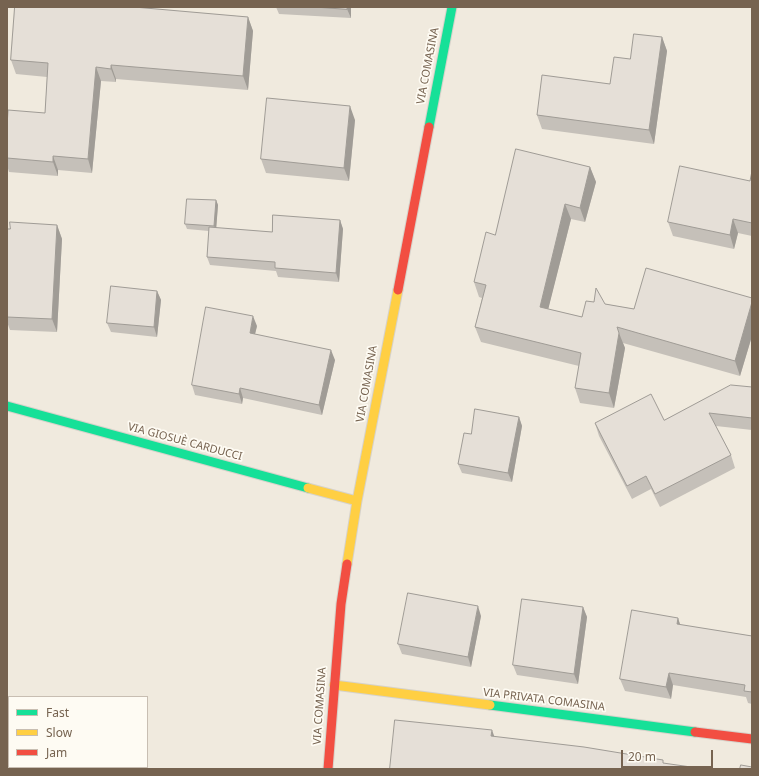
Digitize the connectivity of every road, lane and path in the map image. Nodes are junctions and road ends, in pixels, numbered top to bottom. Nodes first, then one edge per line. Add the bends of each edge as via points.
1 (452, 7) edge
2 (7, 406) edge
3 (357, 501) junction
4 (334, 685) junction
5 (752, 739) edge
6 (328, 769) edge

1 - 3 street, VIA COMASINA
2 - 3 street, VIA GIOSUÈ CARDUCCI
3 - 4 street, VIA COMASINA via 341,604
4 - 5 street, VIA PRIVATA COMASINA
4 - 6 street, VIA COMASINA

